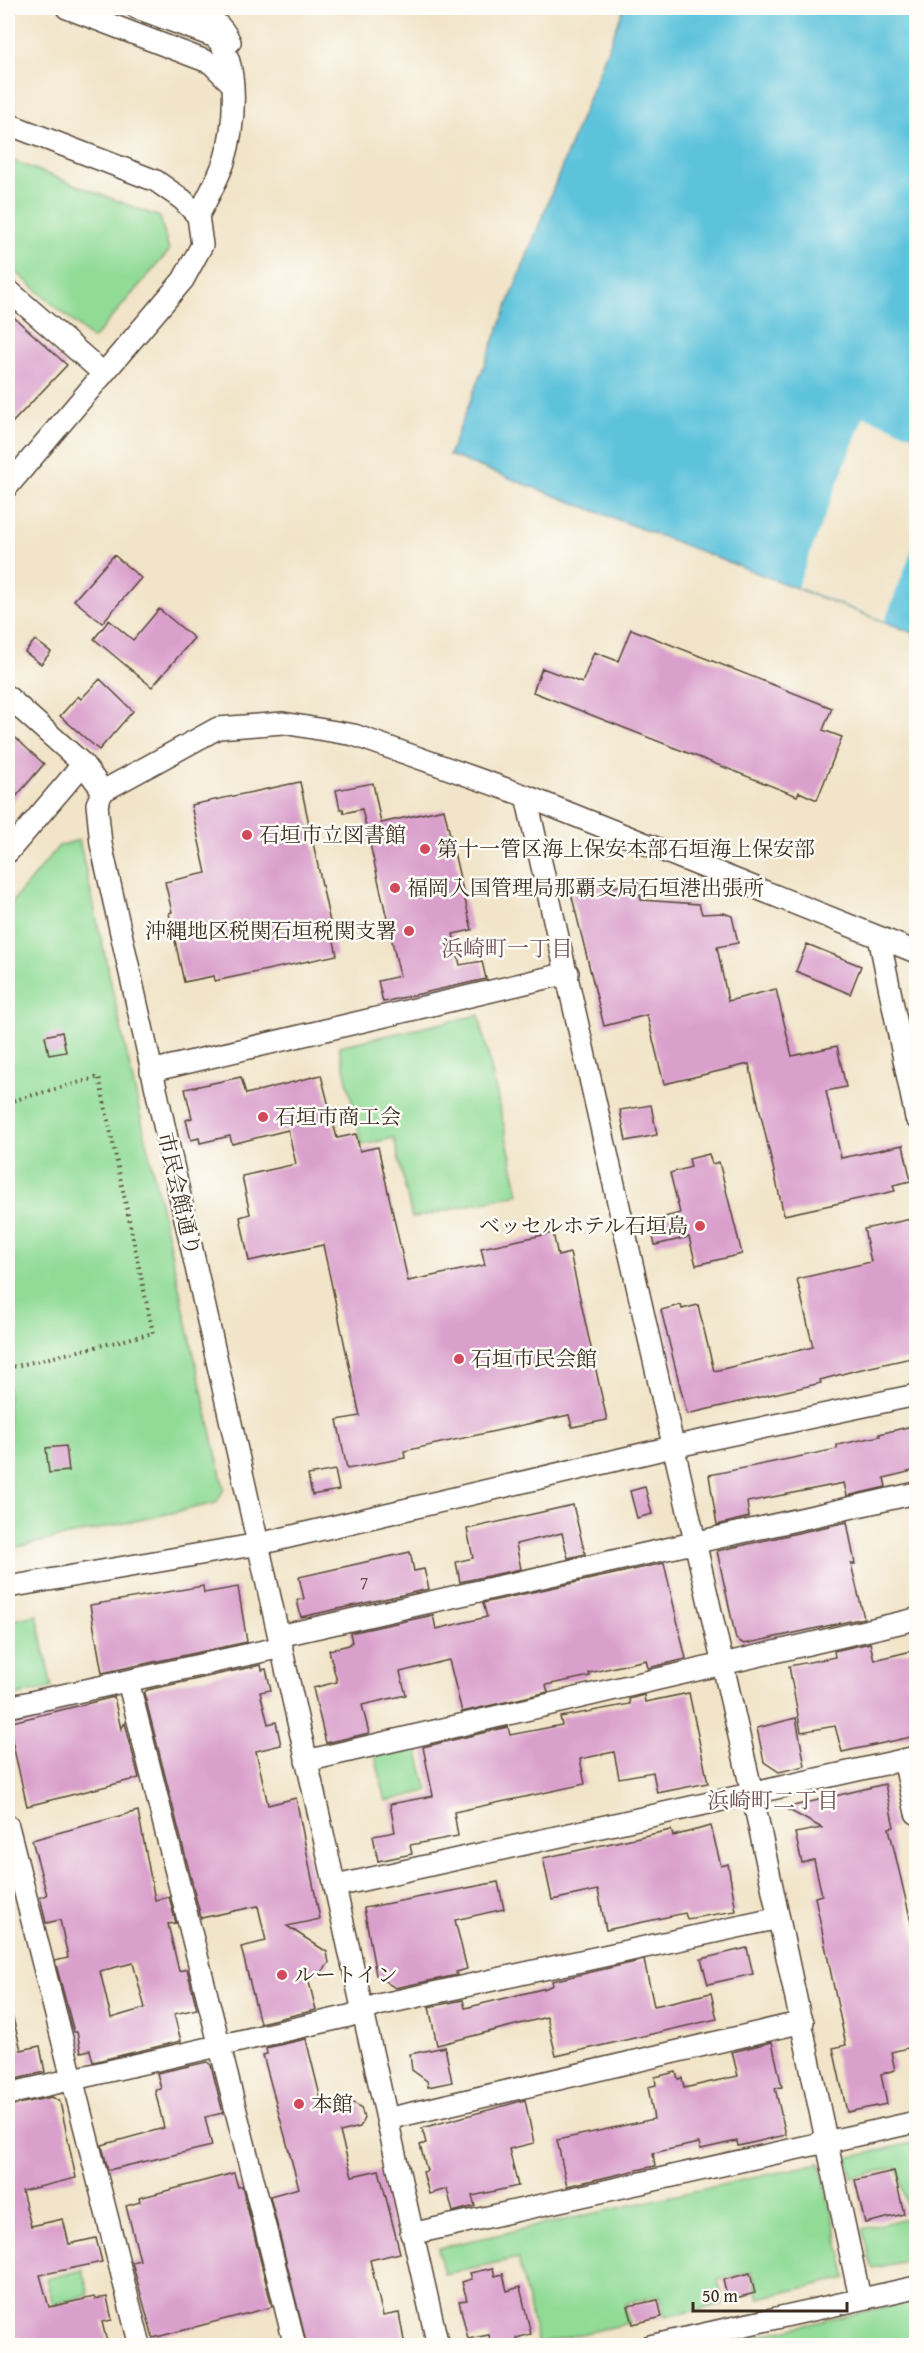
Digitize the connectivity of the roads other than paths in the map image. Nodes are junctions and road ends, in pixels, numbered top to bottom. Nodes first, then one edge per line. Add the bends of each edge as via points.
1 (67, 8) edge
2 (137, 8) edge
3 (192, 8) edge
4 (232, 79) junction
5 (8, 124) edge
6 (198, 216) junction
7 (8, 290) edge
8 (103, 373) junction
9 (8, 486) edge
10 (8, 697) edge
11 (83, 764) junction
12 (103, 791) junction
13 (526, 796) junction
14 (8, 852) edge
15 (879, 937) junction
16 (916, 952) edge
17 (568, 973) junction
18 (151, 1071) junction
19 (916, 1118) edge
20 (916, 1395) edge
21 (672, 1447) junction
22 (916, 1493) edge
23 (695, 1542) junction
24 (259, 1544) junction
25 (8, 1587) edge
26 (916, 1620) edge
27 (281, 1642) junction
28 (722, 1663) junction
29 (128, 1681) junction
30 (8, 1707) edge
31 (910, 1758) edge
32 (306, 1761) junction
33 (752, 1793) junction
34 (916, 1813) edge
35 (8, 1826) edge
36 (336, 1886) junction
37 (779, 1918) junction
38 (363, 2011) junction
39 (802, 2022) junction
40 (220, 2046) junction
41 (73, 2078) junction
42 (8, 2094) edge
43 (387, 2119) junction
44 (916, 2122) edge
45 (828, 2141) junction
46 (411, 2234) junction
47 (916, 2287) edge
48 (860, 2298) junction
49 (140, 2346) edge
50 (295, 2346) edge
51 (438, 2346) edge
52 (650, 2346) edge

1 - 4 street via 211,63
2 - 4 street via 215,38 224,45
3 - 4 street via 226,32 231,45
4 - 6 street via 224,160
5 - 6 street via 156,182 170,189
6 - 8 street via 202,245 183,280
7 - 8 street
8 - 9 street
10 - 11 street
11 - 12 street
11 - 14 street
12 - 13 street via 218,728 283,723 354,735
12 - 18 street, 市民会館通り via 97,804 101,844
13 - 15 street
13 - 17 street
15 - 16 street
15 - 19 street
17 - 18 street
17 - 21 street
18 - 24 street, 市民会館通り
20 - 21 street
21 - 23 street
21 - 24 street
22 - 23 street
23 - 27 street
23 - 28 street
24 - 25 street
24 - 27 street, 市民会館通り
26 - 28 street
27 - 29 street
27 - 32 street, 市民会館通り
28 - 32 street
28 - 33 street
29 - 30 street
29 - 40 street
31 - 33 street
31 - 34 street
32 - 36 street, 市民会館通り
33 - 36 street
33 - 37 street
35 - 41 street
36 - 38 street, 市民会館通り
37 - 38 street
37 - 39 street
38 - 40 street
38 - 43 street, 市民会館通り
39 - 43 street
39 - 45 street
40 - 41 street
40 - 50 street
41 - 42 street
41 - 49 street
43 - 46 street, 市民会館通り
44 - 45 street
45 - 46 street
45 - 48 street
46 - 51 street, 市民会館通り
47 - 48 street
48 - 52 street

